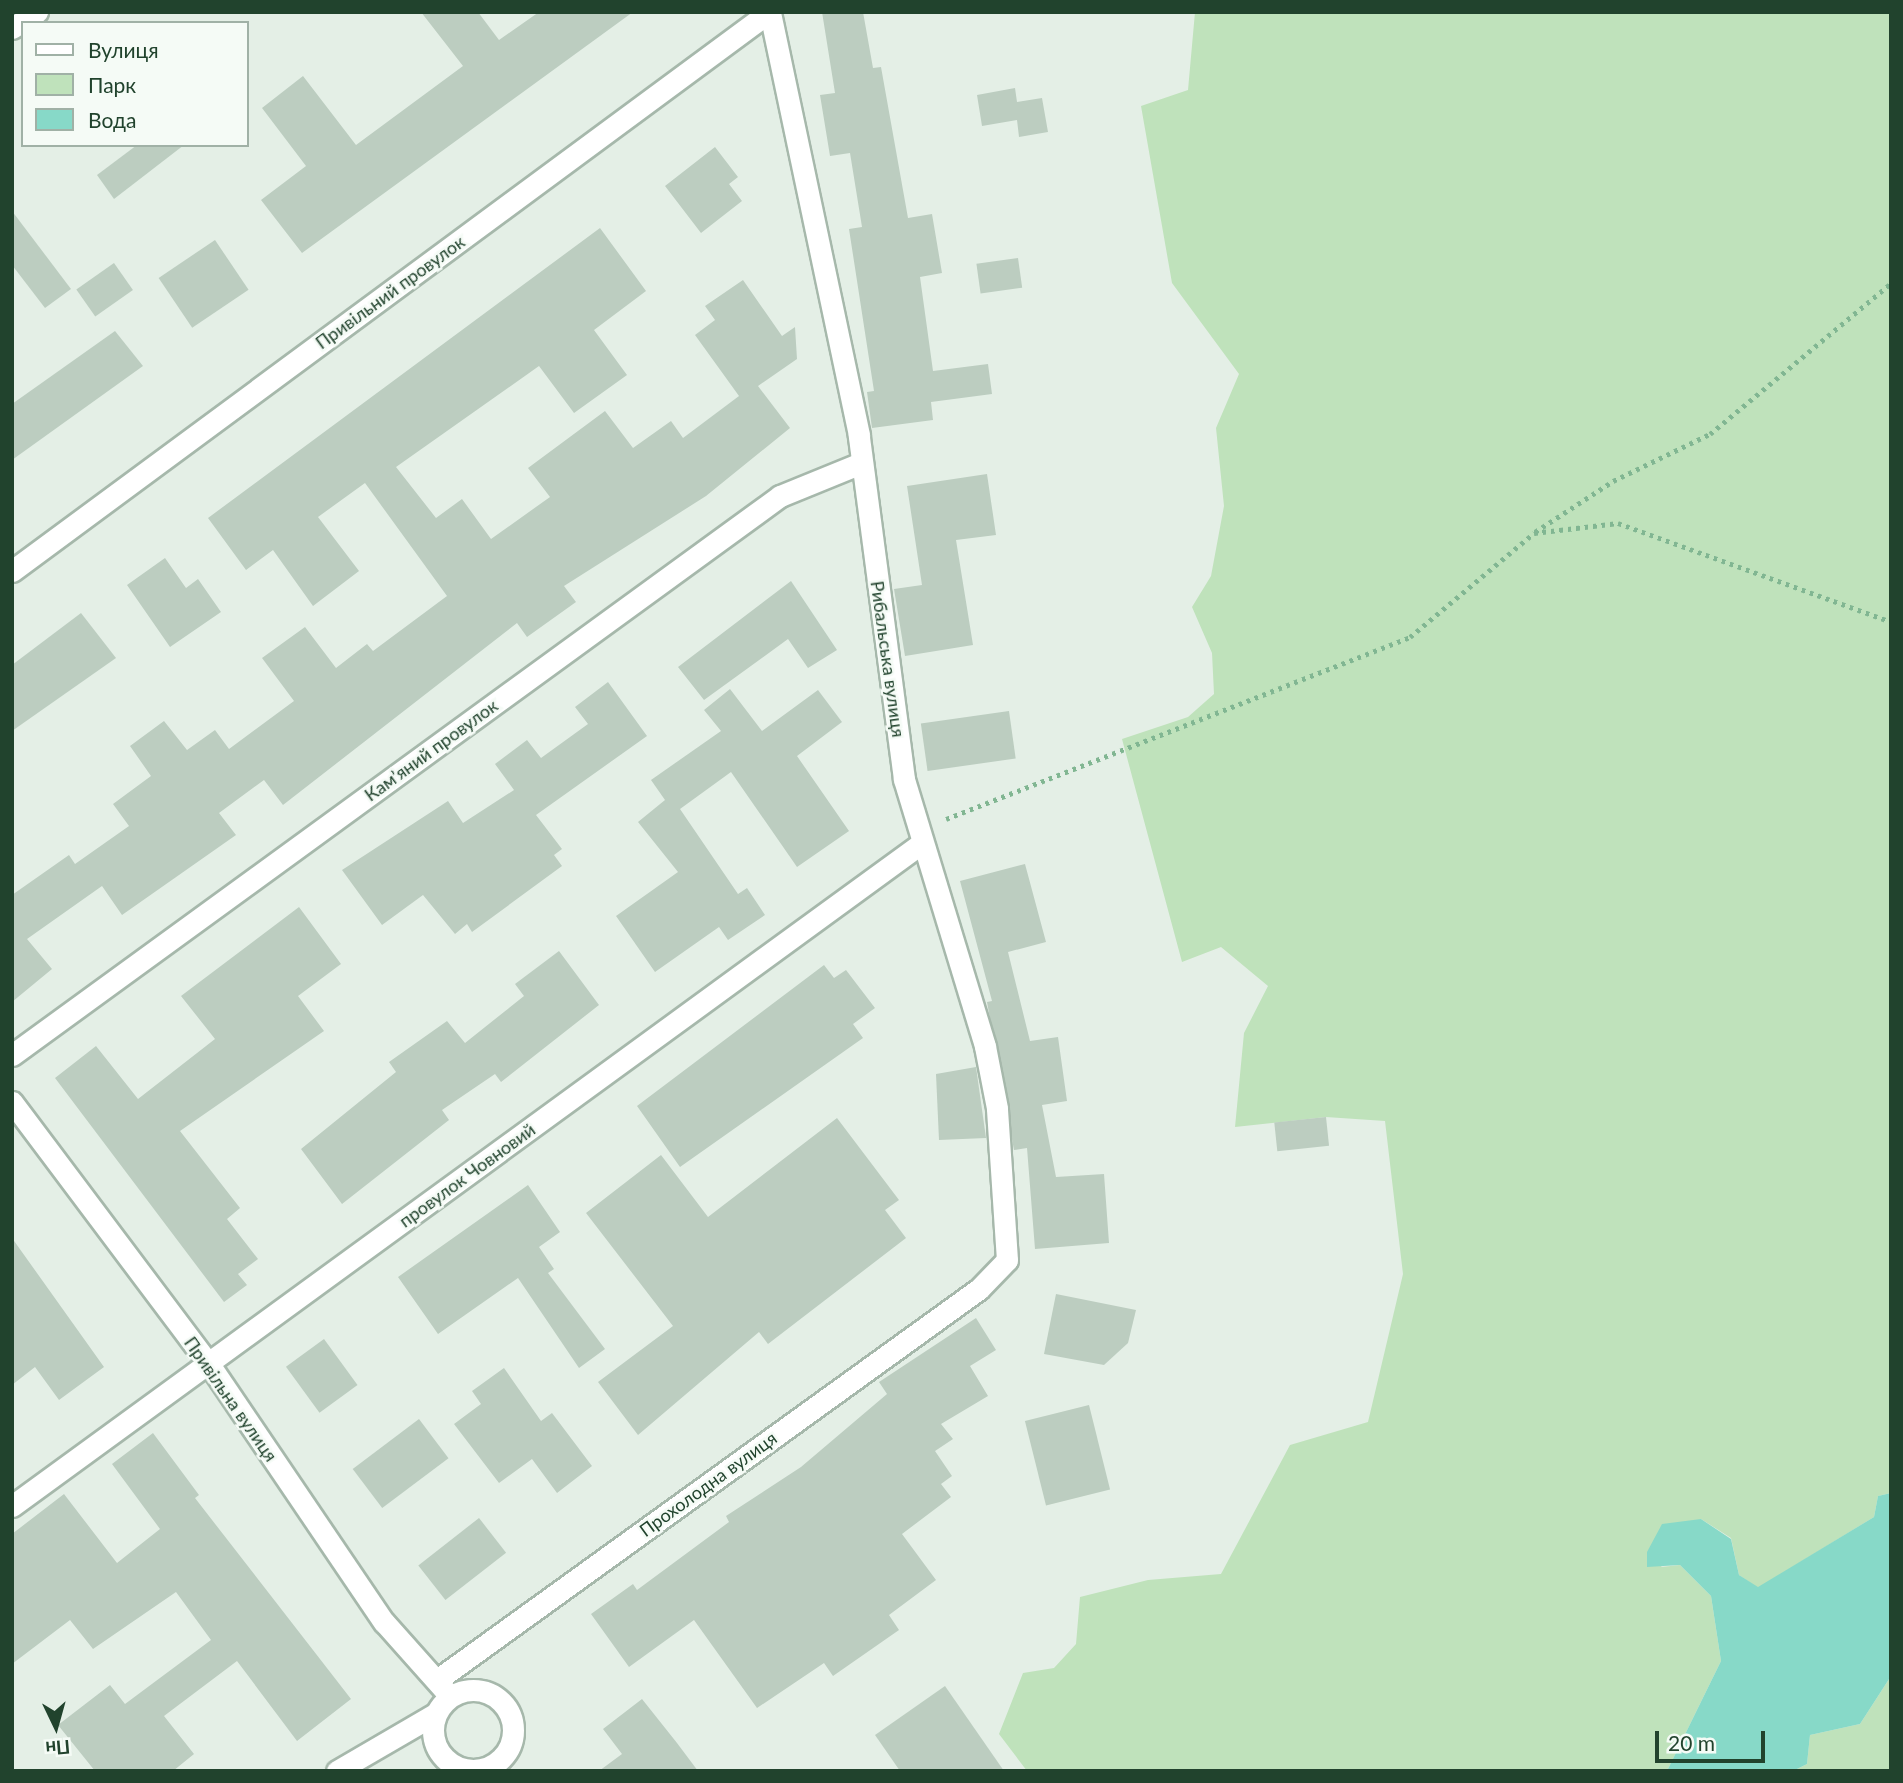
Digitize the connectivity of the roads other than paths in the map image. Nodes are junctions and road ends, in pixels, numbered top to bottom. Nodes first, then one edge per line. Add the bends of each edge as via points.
1 (769, 12) edge
2 (861, 463) junction
3 (12, 571) edge
4 (921, 836) junction
5 (12, 1055) edge
6 (12, 1102) edge
7 (979, 1290) joint
8 (209, 1364) junction
9 (12, 1506) edge
10 (443, 1688) junction
11 (435, 1714) junction
12 (337, 1771) edge

1 - 2 street, Рибальська вулиця
1 - 3 street, Привільний провулок
2 - 4 street, Рибальська вулиця via 904,779
2 - 5 street, Камʼяний провулок via 780,496
4 - 7 street, Рибальська вулиця via 985,1046 997,1108 1007,1260
4 - 8 street, провулок Човновий
6 - 8 street, Привільна вулиця
7 - 10 street, Прохолодна вулиця
8 - 9 street, провулок Човновий
8 - 10 street, Привільна вулиця via 384,1622
10 - 11 street
10 - 11 street via 488,1692 505,1704 513,1742 501,1760 481,1770 459,1769 441,1756 432,1736
11 - 12 street

